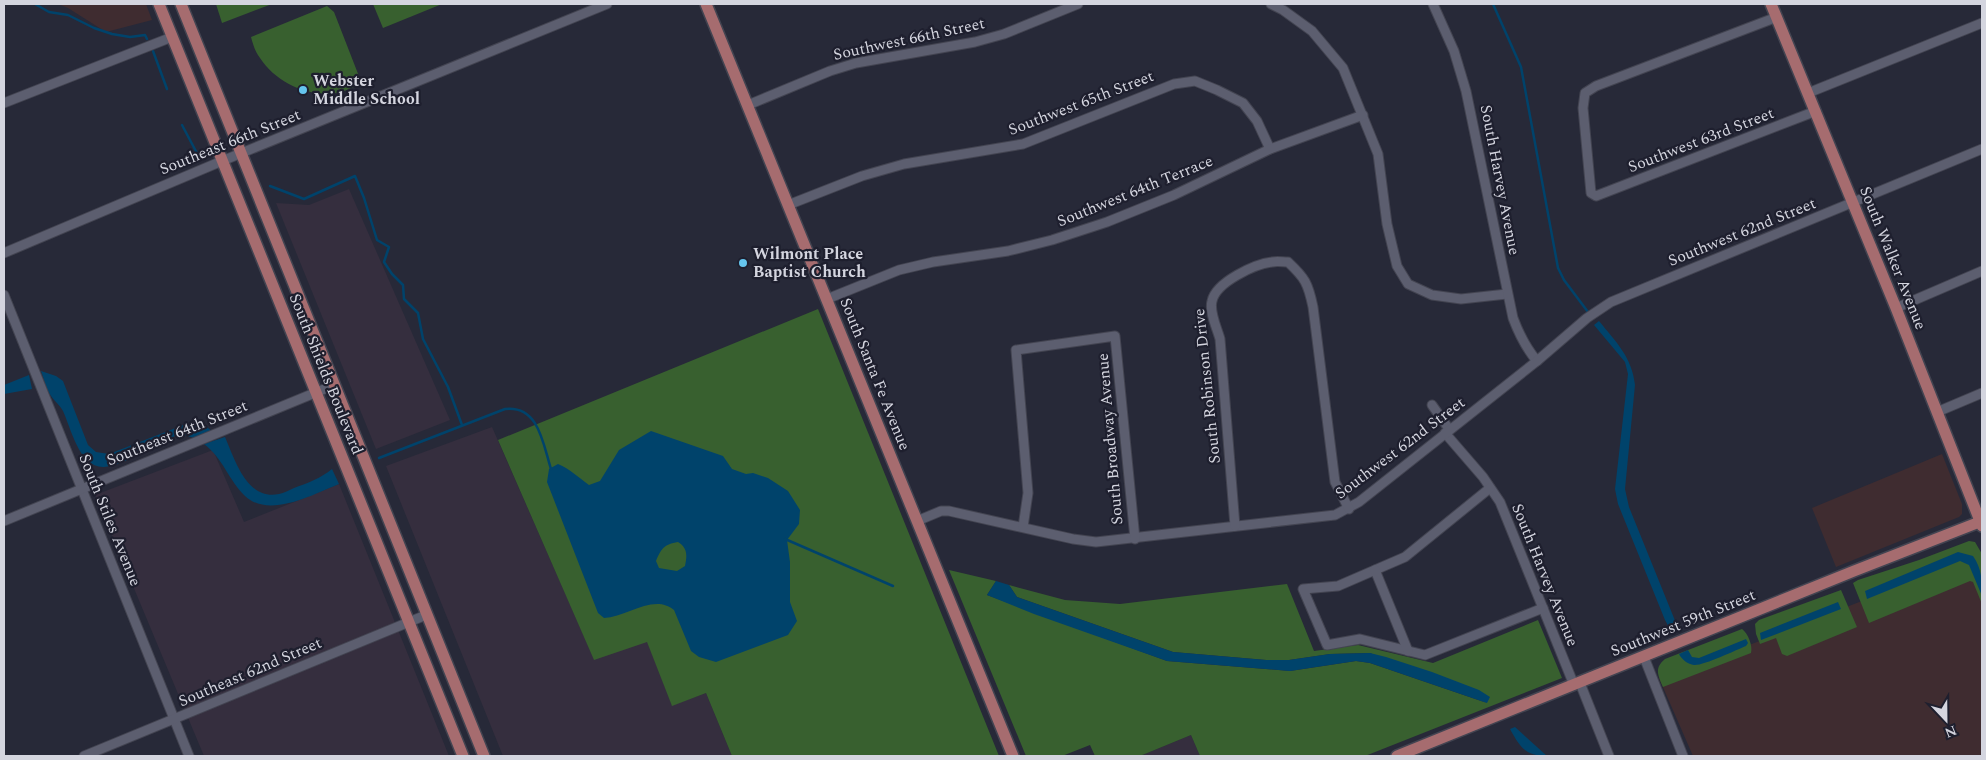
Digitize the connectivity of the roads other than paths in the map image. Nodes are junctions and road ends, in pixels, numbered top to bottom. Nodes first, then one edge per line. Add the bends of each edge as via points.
1 (159, 4) edge
2 (181, 4) edge
3 (607, 4) edge
4 (707, 4) edge
5 (1078, 4) edge
6 (1272, 4) edge
7 (1433, 4) edge
8 (1771, 4) edge
9 (1777, 17) junction
10 (1982, 23) edge
11 (172, 36) junction
12 (1808, 93) junction
13 (4, 103) edge
14 (748, 105) junction
15 (1816, 111) junction
16 (1363, 115) junction
17 (1270, 149) junction
18 (1982, 149) edge
19 (241, 153) junction
20 (222, 161) junction
21 (1852, 203) junction
22 (788, 205) junction
23 (4, 252) edge
24 (1982, 271) edge
25 (1507, 294) junction
26 (4, 296) edge
27 (827, 299) junction
28 (1896, 308) junction
29 (1537, 360) junction
30 (334, 386) junction
31 (316, 393) junction
32 (1982, 393) edge
33 (1432, 405) dead end
34 (1937, 412) junction
35 (1447, 431) junction
36 (1490, 488) junction
37 (82, 489) junction
38 (1349, 509) junction
39 (4, 521) edge
40 (917, 521) junction
41 (1982, 523) edge
42 (1235, 526) junction
43 (1023, 528) junction
44 (1134, 539) junction
45 (1375, 570) junction
46 (1542, 608) junction
47 (426, 615) junction
48 (409, 622) junction
49 (1408, 651) junction
50 (1644, 657) junction
51 (1577, 684) junction
52 (174, 720) junction
53 (1411, 754) edge
54 (84, 756) edge
55 (188, 756) edge
56 (463, 756) edge
57 (484, 756) edge
58 (1012, 756) edge
59 (1397, 756) edge
60 (1609, 756) edge
61 (1683, 756) edge

1 - 11 main road, South Shields Boulevard
2 - 19 main road, South Shields Boulevard
3 - 19 street, Southeast 66th Street
4 - 14 main road, South Santa Fe Avenue
5 - 14 street, Southwest 66th Street via 1004,34 975,42 856,63
6 - 16 street via 1312,31 1343,68
7 - 25 street, South Harvey Avenue via 1454,51 1468,99
8 - 9 main road, South Walker Avenue
9 - 12 main road, South Walker Avenue
9 - 15 street, Southwest 63rd Street via 1585,93 1583,108 1591,193 1596,196
10 - 12 street
11 - 13 street
11 - 20 main road, South Shields Boulevard
12 - 15 main road, South Walker Avenue
14 - 22 main road, South Santa Fe Avenue
15 - 21 main road, South Walker Avenue
16 - 17 street, Southwest 64th Terrace
16 - 25 street via 1378,154 1387,224 1397,266 1408,284 1432,295 1461,298
17 - 22 street, Southwest 65th Street via 1257,121 1243,104 1195,81 1174,84 1023,144 904,164 862,176
17 - 27 street, Southwest 64th Terrace via 1174,195 1107,222 1017,249 899,270
18 - 21 street, Southwest 62nd Street
19 - 20 street, Southeast 66th Street
19 - 30 main road, South Shields Boulevard
20 - 23 street, Southeast 66th Street
20 - 31 main road, South Shields Boulevard
21 - 28 main road, South Walker Avenue
21 - 29 street, Southwest 62nd Street via 1618,299 1587,318
22 - 27 main road, South Santa Fe Avenue
24 - 28 street
25 - 29 street, South Harvey Avenue via 1519,336
26 - 37 street, South Stiles Avenue
27 - 40 main road, South Santa Fe Avenue
28 - 34 main road, South Walker Avenue
29 - 35 street, Southwest 62nd Street
30 - 31 street, Southeast 64th Street
30 - 47 main road, South Shields Boulevard
31 - 37 street, Southeast 64th Street
31 - 48 main road, South Shields Boulevard
32 - 34 street
33 - 35 street, South Harvey Avenue
34 - 41 main road, South Walker Avenue
35 - 36 street, South Harvey Avenue
35 - 38 street, Southwest 62nd Street
36 - 45 street via 1405,557
36 - 46 street, South Harvey Avenue via 1500,502
37 - 39 street, Southeast 64th Street
37 - 52 street, South Stiles Avenue
38 - 42 street, Southwest 62nd Street via 1326,517
38 - 42 street, South Robinson Drive via 1335,482 1309,286 1288,262 1272,262 1220,286 1212,301 1221,349
40 - 43 street, Southwest 62nd Street via 949,511
40 - 58 main road, South Santa Fe Avenue
41 - 50 main road, Southwest 59th Street via 1854,571
42 - 44 street, Southwest 62nd Street
43 - 44 street, Southwest 62nd Street via 1084,541
43 - 44 street, South Broadway Avenue via 1028,493 1016,350 1116,336
45 - 49 street
45 - 49 street via 1338,586 1303,589 1327,645 1360,639
46 - 49 street via 1425,655
46 - 51 street, South Harvey Avenue
47 - 48 street, Southeast 62nd Street
47 - 57 main road, South Shields Boulevard
48 - 52 street, Southeast 62nd Street
48 - 56 main road, South Shields Boulevard
50 - 51 main road, Southwest 59th Street
50 - 61 street
51 - 53 main road, Southwest 59th Street
51 - 60 street, South Harvey Avenue
52 - 54 street, Southeast 62nd Street
52 - 55 street, South Stiles Avenue
53 - 59 main road, Southwest 59th Street

